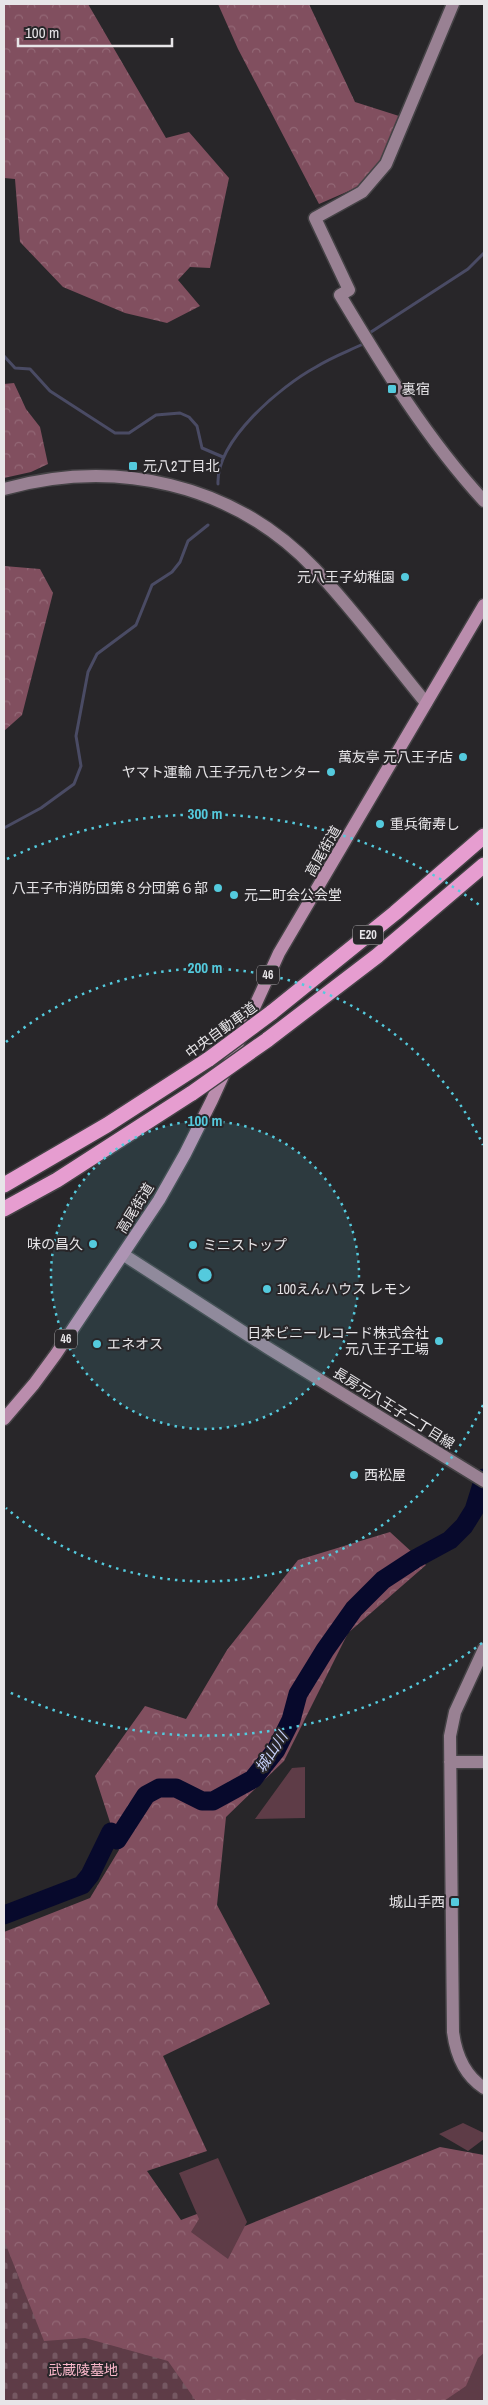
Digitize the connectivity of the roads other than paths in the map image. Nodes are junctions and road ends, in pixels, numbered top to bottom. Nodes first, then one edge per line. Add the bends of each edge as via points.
1 (453, 4) edge
2 (4, 490) edge
3 (484, 500) edge
4 (484, 605) edge
5 (426, 703) junction
6 (484, 836) edge
7 (484, 865) edge
8 (4, 1185) edge
9 (4, 1210) edge
10 (124, 1255) junction
11 (4, 1419) edge
12 (484, 1481) edge
13 (484, 1649) edge
14 (450, 1762) junction
15 (484, 1762) edge
16 (484, 2088) edge

1 - 3 street via 386,164 362,192 315,218 349,290 340,295 369,344 453,466
2 - 5 street via 63,478 142,478 192,490 231,507 261,524 314,568
4 - 5 main road, 高尾街道 / 46
5 - 10 main road, 高尾街道 / 46 via 279,953 185,1154
6 - 8 highway, 中央自動車道 / E20, bridge via 395,913 209,1059 108,1125
7 - 9 highway, E20, bridge via 377,956 267,1040 192,1093 57,1180
10 - 11 main road, 高尾街道 / 46 via 34,1384
10 - 12 street, 長房元八王子二丁目線
13 - 14 street via 454,1712
14 - 15 street
14 - 16 street via 453,2032 455,2049 468,2074

